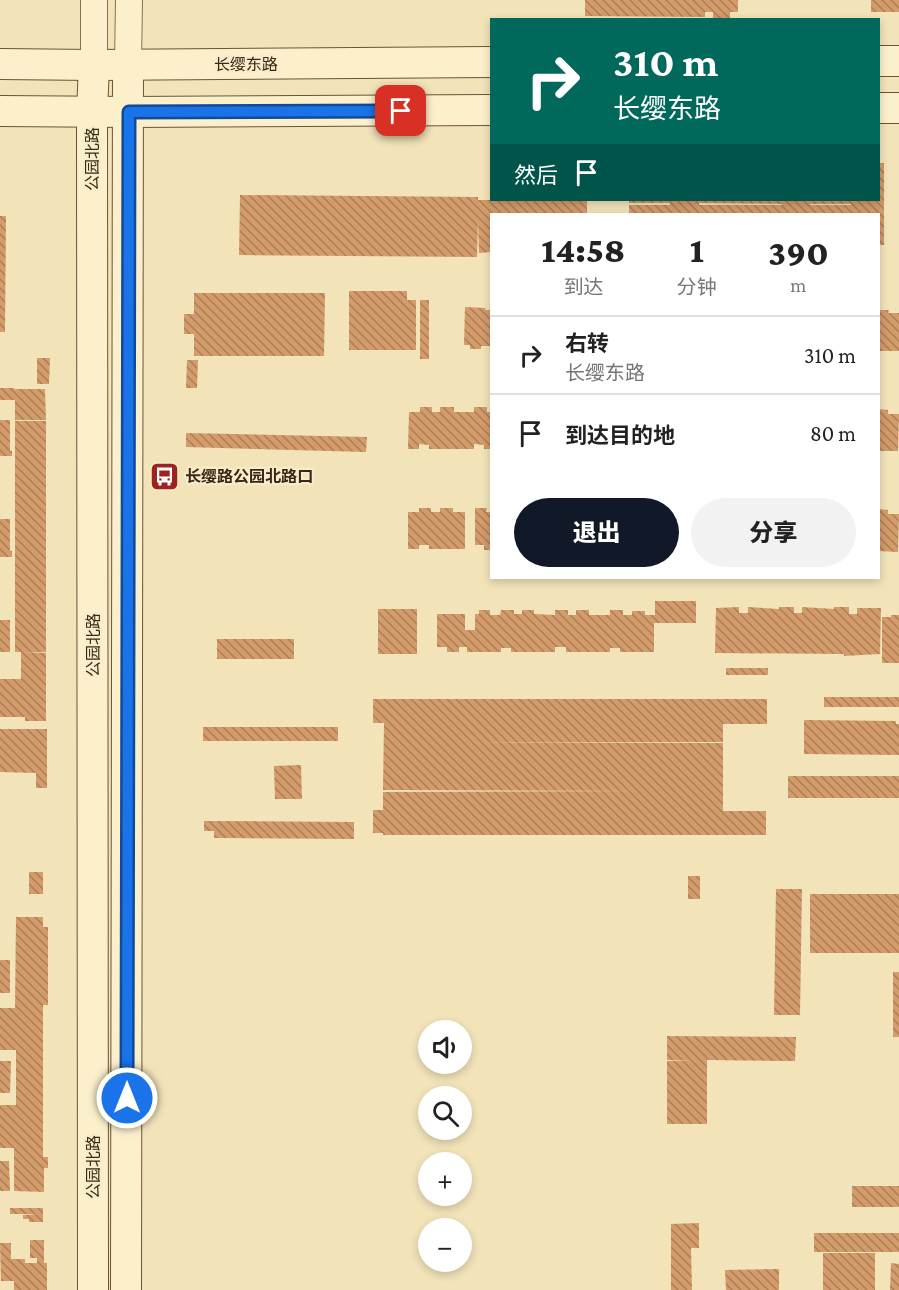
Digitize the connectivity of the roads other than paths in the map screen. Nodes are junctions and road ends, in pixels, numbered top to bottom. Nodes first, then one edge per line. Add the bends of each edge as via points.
1 (94, 0) edge
2 (129, 0) edge
3 (880, 61) edge
4 (899, 61) edge
5 (490, 62) edge
6 (0, 64) edge
7 (128, 64) junction
8 (94, 65) junction
9 (880, 108) edge
10 (899, 108) edge
11 (490, 110) edge
12 (0, 111) edge
13 (92, 112) junction
14 (129, 112) junction
15 (93, 1290) edge
16 (126, 1290) edge

1 - 8 street, 公园北路
2 - 7 street, 公园北路
3 - 4 main road
5 - 7 main road, 长缨东路
6 - 8 main road, 长缨东路
7 - 8 main road, 长缨东路
7 - 14 main road, 公园北路
8 - 13 main road, 公园北路
9 - 10 main road
11 - 14 main road
12 - 13 main road
13 - 14 main road
13 - 15 main road, 公园北路
14 - 16 main road, 公园北路

